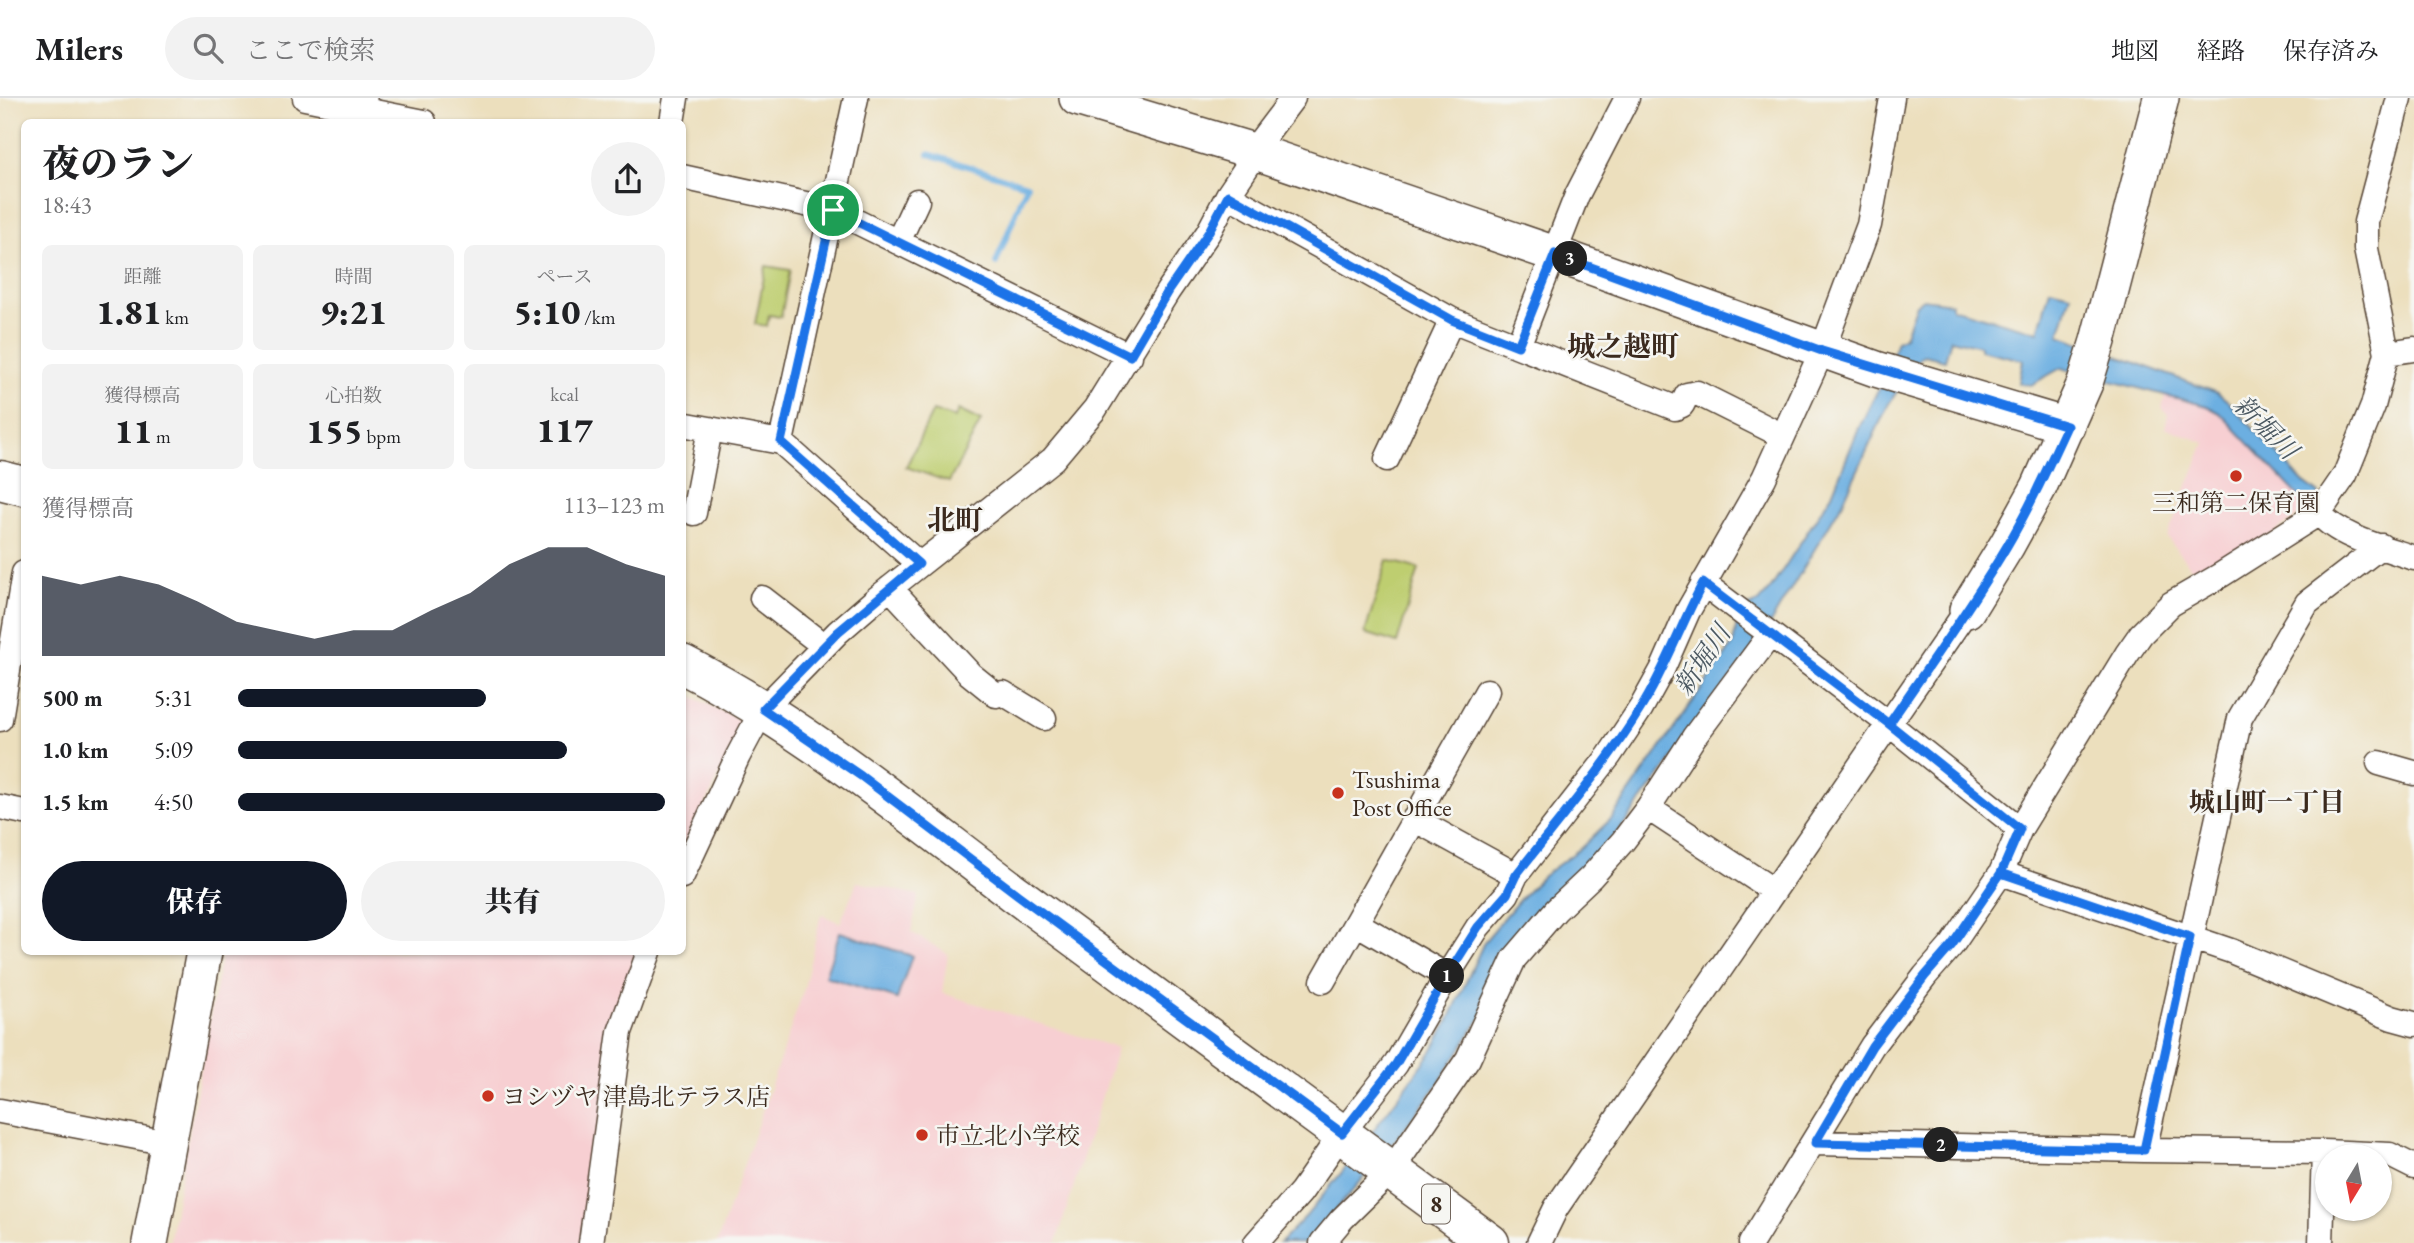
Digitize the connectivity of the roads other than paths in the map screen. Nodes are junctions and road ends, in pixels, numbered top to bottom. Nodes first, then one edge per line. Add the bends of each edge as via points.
1 (305, 98) edge
2 (676, 98) edge
3 (856, 98) edge
4 (1077, 98) edge
5 (1293, 98) edge
6 (1627, 98) edge
7 (1892, 98) edge
8 (2161, 98) edge
9 (2399, 98) edge
10 (357, 110) edge
11 (407, 119) edge
12 (672, 119) edge
13 (1255, 152) junction
14 (686, 178) edge
15 (1228, 195) junction
16 (918, 201) dead end
17 (833, 210) junction
18 (898, 242) junction
19 (1555, 254) junction
20 (1452, 320) junction
21 (1518, 346) junction
22 (2414, 349) edge
23 (1822, 351) junction
24 (2387, 353) junction
25 (1130, 356) junction
26 (686, 425) edge
27 (2067, 426) junction
28 (710, 429) junction
29 (1783, 436) junction
30 (781, 442) junction
31 (1387, 459) dead end
32 (0, 481) edge
33 (21, 485) edge
34 (694, 513) dead end
35 (2319, 513) junction
36 (2381, 546) junction
37 (2414, 558) edge
38 (919, 564) junction
39 (1703, 583) junction
40 (890, 588) junction
41 (21, 591) edge
42 (762, 598) dead end
43 (1967, 610) joint
44 (1770, 635) junction
45 (824, 646) junction
46 (686, 666) edge
47 (1487, 691) dead end
48 (763, 709) junction
49 (1044, 718) dead end
50 (0, 719) edge
51 (1889, 724) junction
52 (2379, 763) dead end
53 (2414, 773) edge
54 (0, 807) edge
55 (1648, 808) junction
56 (21, 811) edge
57 (1414, 819) junction
58 (2020, 829) junction
59 (686, 867) edge
60 (2001, 873) junction
61 (1516, 875) junction
62 (1774, 891) junction
63 (1356, 923) junction
64 (2190, 937) junction
65 (203, 955) edge
66 (648, 955) edge
67 (1447, 976) junction
68 (1323, 981) dead end
69 (2414, 1024) edge
70 (0, 1111) edge
71 (168, 1143) junction
72 (1815, 1143) junction
73 (2144, 1150) junction
74 (1368, 1152) junction
75 (2315, 1152) edge
76 (2392, 1156) edge
77 (2414, 1167) edge
78 (2322, 1222) edge
79 (150, 1243) edge
80 (591, 1243) edge
81 (1256, 1243) edge
82 (1322, 1243) edge
83 (1490, 1243) edge
84 (1539, 1243) edge
85 (1751, 1243) edge
86 (2321, 1243) edge

1 - 10 street
2 - 12 street
3 - 17 street
4 - 13 street
5 - 13 street
6 - 19 street via 1577,195
7 - 23 street via 1869,225
8 - 27 street via 2098,341
9 - 24 street via 2366,222 2366,248
10 - 11 street
13 - 15 street
13 - 19 street
14 - 17 street
15 - 20 street
15 - 25 street
16 - 18 street
17 - 18 street
17 - 30 street
18 - 25 street
19 - 21 street
19 - 23 street
20 - 21 street
20 - 31 street
21 - 29 street via 1675,408 1687,395 1697,393
22 - 24 street
23 - 27 street
23 - 29 street
24 - 35 street via 2360,443
25 - 38 street via 1095,409 1053,459
26 - 28 street
27 - 43 street via 2039,487
28 - 30 street
28 - 34 street
29 - 39 street
30 - 38 street
32 - 33 main road
35 - 36 street via 2340,530
35 - 58 street via 2171,604 2141,635
36 - 37 street
36 - 64 street via 2307,603 2240,718
38 - 40 street
39 - 44 street
39 - 61 street via 1641,708
40 - 45 street
40 - 49 street via 970,674 996,695 1003,693
41 - 50 street
42 - 45 street
43 - 51 street
44 - 51 street
44 - 55 street
45 - 48 street
46 - 48 main road, 8
47 - 57 street
48 - 59 street
48 - 74 main road, 8 via 861,776
51 - 58 street
51 - 62 street
52 - 53 street
54 - 56 street
55 - 62 street
55 - 74 street via 1600,868 1514,959 1468,1059
57 - 61 street
57 - 63 street
58 - 60 street
60 - 64 street
60 - 72 street via 1952,945 1872,1046
61 - 67 street
62 - 84 street via 1556,1208
63 - 67 street
63 - 68 street
64 - 69 street
64 - 73 street
65 - 71 street
66 - 80 street via 620,1032
67 - 74 street via 1396,1064
70 - 71 street
71 - 79 street
72 - 73 street
72 - 85 street
73 - 75 street
74 - 81 street via 1301,1192
74 - 82 street via 1342,1219
74 - 83 main road, 8
76 - 77 street
78 - 86 street

